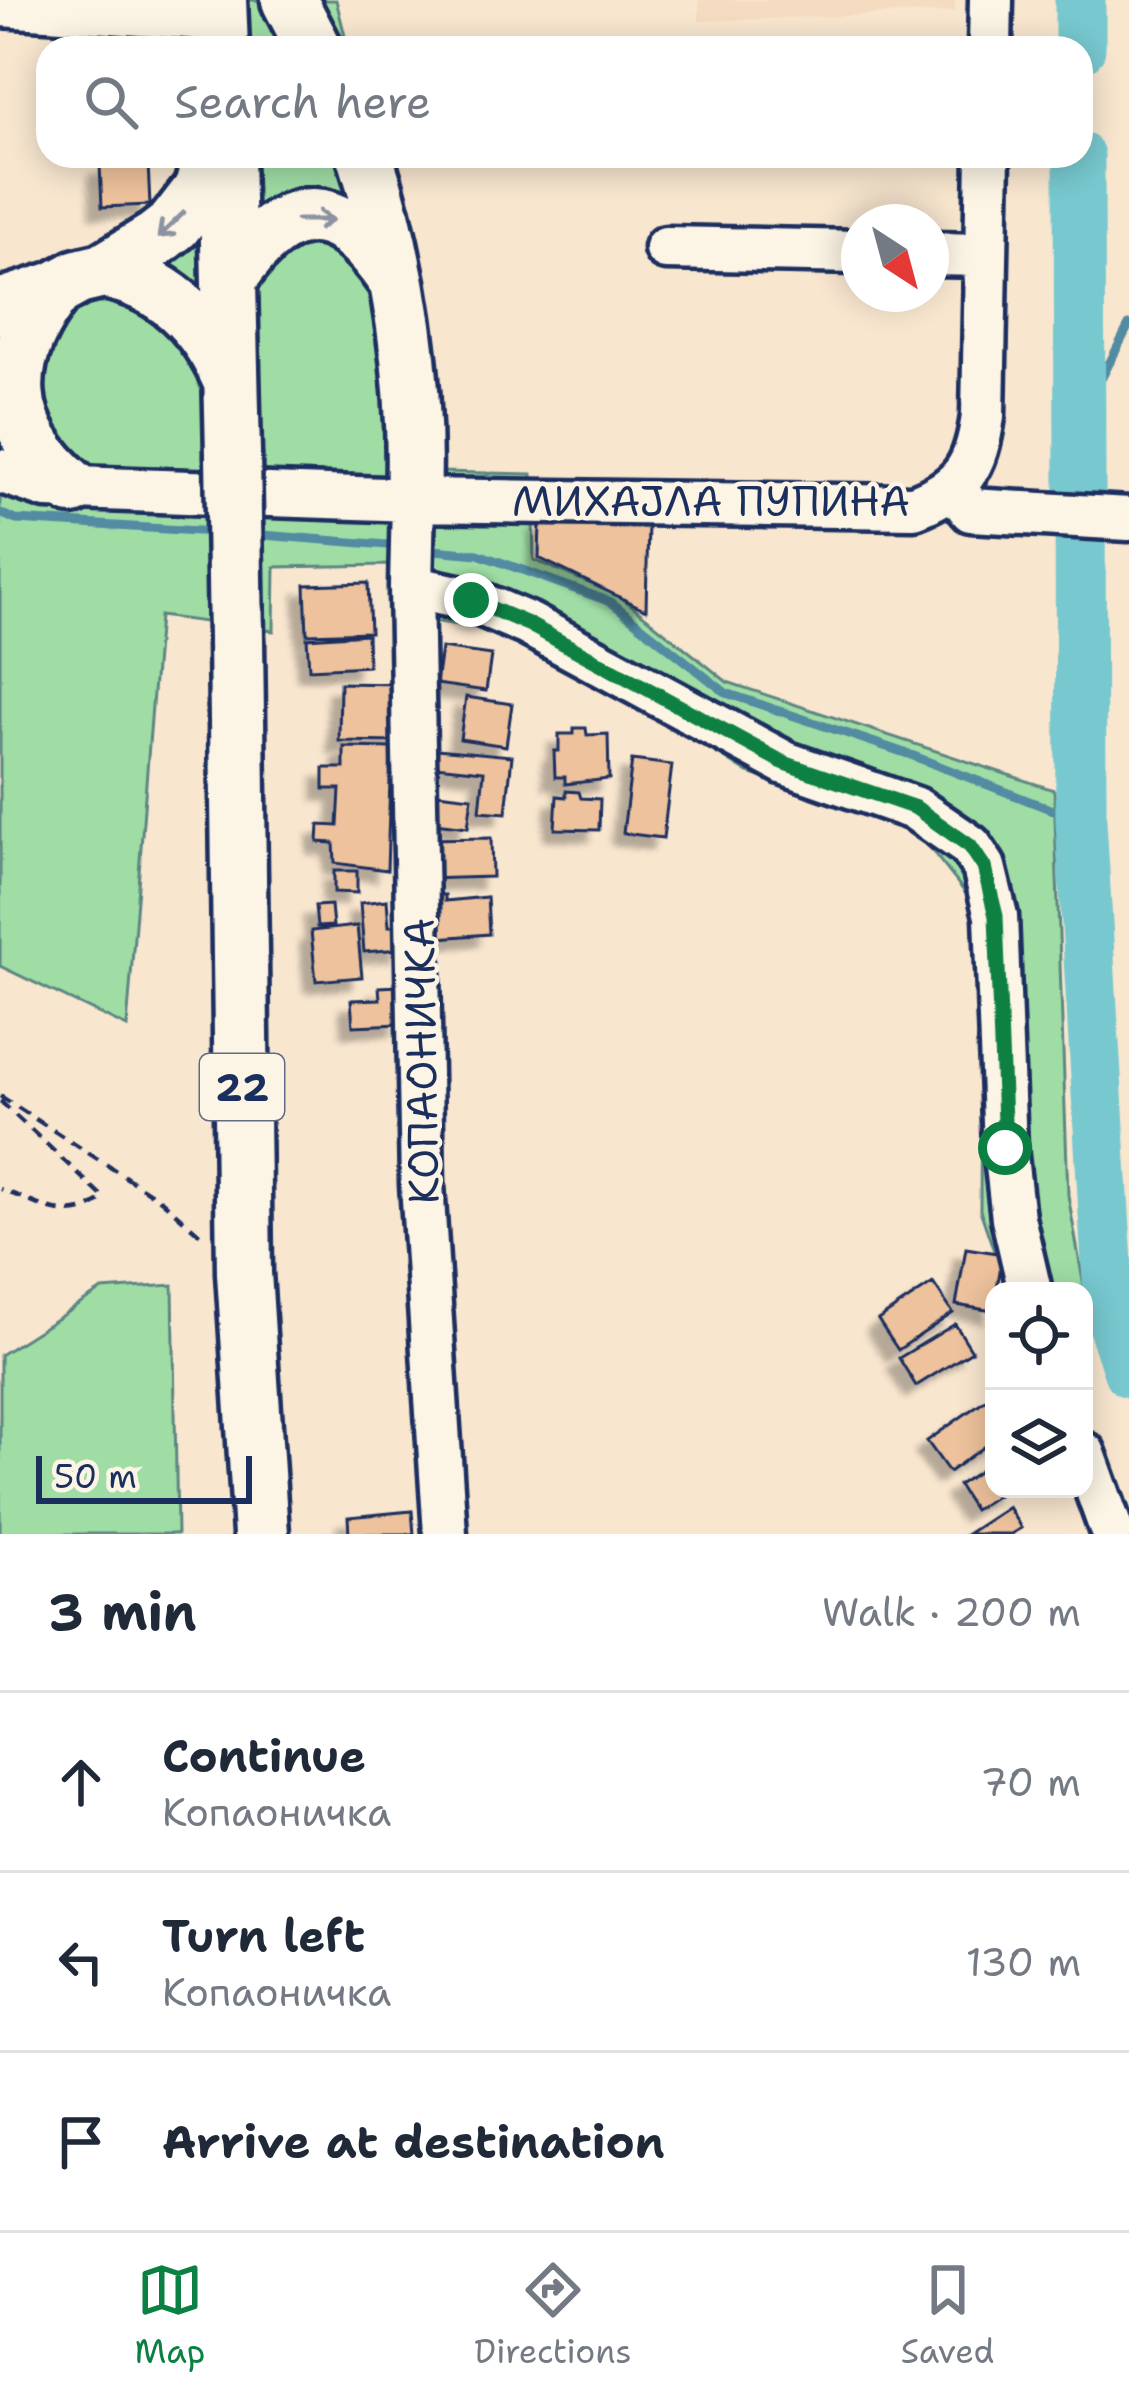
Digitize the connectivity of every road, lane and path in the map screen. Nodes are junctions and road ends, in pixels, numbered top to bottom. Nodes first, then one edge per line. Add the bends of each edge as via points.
1 (289, 0) edge
2 (991, 0) edge
3 (0, 4) edge
4 (220, 22) edge
5 (308, 36) edge
6 (991, 36) edge
7 (207, 168) edge
8 (227, 168) edge
9 (368, 168) edge
10 (988, 168) edge
11 (666, 248) dead end
12 (841, 252) edge
13 (949, 254) edge
14 (986, 255) junction
15 (232, 275) junction
16 (395, 279) junction
17 (80, 280) junction
18 (0, 308) edge
19 (232, 386) junction
20 (0, 471) edge
21 (73, 488) junction
22 (954, 488) junction
23 (1129, 519) edge
24 (411, 545) junction
25 (0, 1098) edge
26 (0, 1189) edge
27 (244, 1273) junction
28 (1028, 1282) edge
29 (1093, 1479) edge
30 (1111, 1529) dead end
31 (261, 1534) edge
32 (445, 1534) edge

1 - 5 main road
2 - 6 street
3 - 4 street
7 -> 17 main road via 174,224
8 - 15 main road, 22
9 - 16 main road
10 - 14 street, МИХАЈЛА ПУПИНА
11 - 12 street
13 - 14 street
14 - 22 street, МИХАЈЛА ПУПИНА via 983,416 971,466
15 -> 16 main road via 267,233 323,217 363,236
15 - 19 main road, 22
16 - 24 main road via 415,435
17 - 18 main road
17 - 19 main road via 137,280 182,307 219,354
17 - 21 main road via 26,326 10,387 23,435
19 - 27 main road, 22, bridge
20 - 21 street
21 - 24 street
22 - 23 street via 971,510
22 - 24 street, МИХАЈЛА ПУПИНА via 914,507
24 - 28 street via 471,600 784,763 916,808 970,846 996,916 1005,1148
24 - 32 street, КОПАОНИЧКА via 422,1184
25 - 26 path via 104,1198 68,1215
25 - 27 path via 161,1200
27 - 31 main road, 22
29 - 30 street

